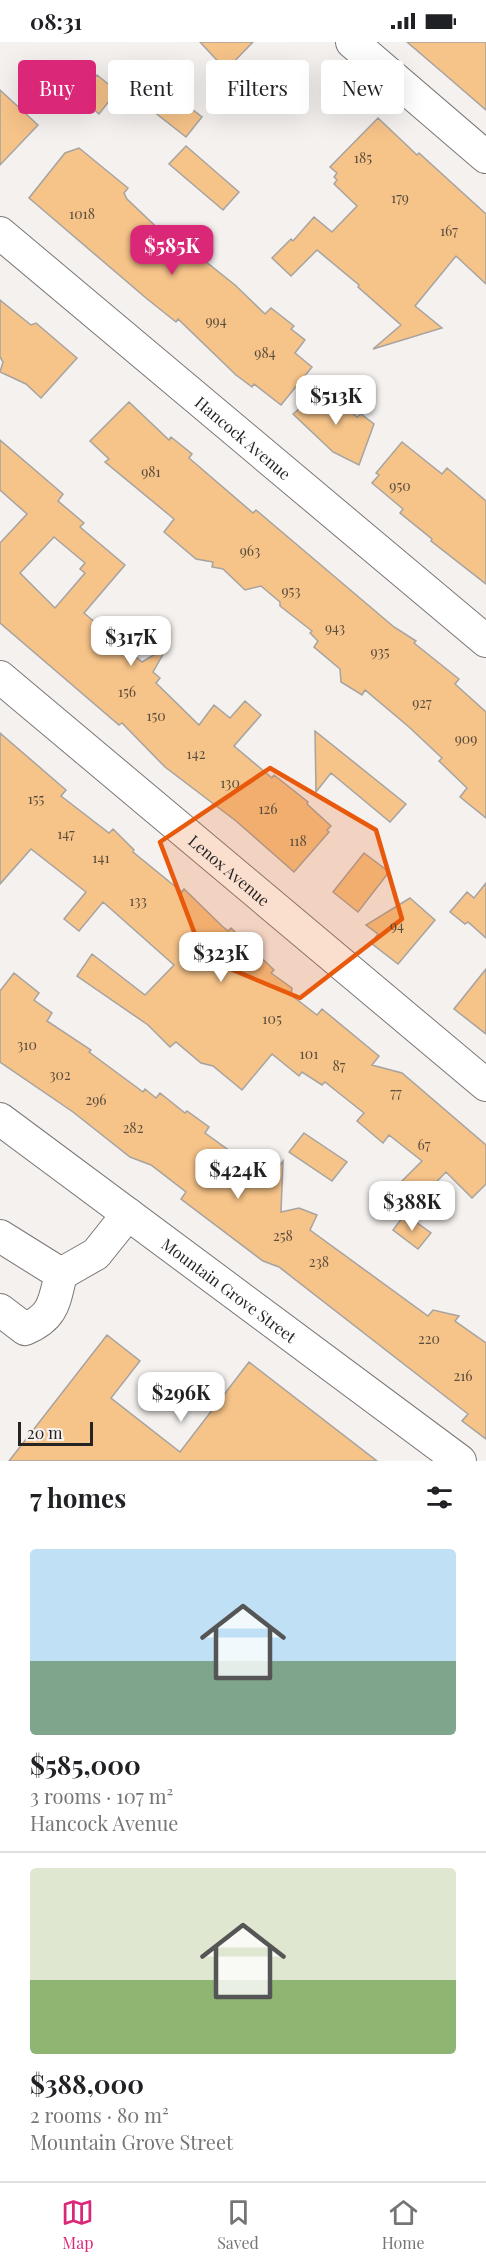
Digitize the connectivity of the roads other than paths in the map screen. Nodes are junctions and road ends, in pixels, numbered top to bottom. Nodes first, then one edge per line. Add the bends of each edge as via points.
1 (352, 42) edge
2 (486, 157) edge
3 (0, 232) edge
4 (486, 641) edge
5 (0, 677) edge
6 (486, 1085) edge
7 (0, 1119) edge
8 (128, 1214) junction
9 (0, 1236) edge
10 (61, 1274) junction
11 (0, 1310) edge
12 (460, 1461) edge

1 - 2 street
3 - 4 street, Hancock Avenue
5 - 6 street, Lenox Avenue
7 - 8 street, Mountain Grove Street
8 - 10 street via 96,1254
8 - 12 street, Mountain Grove Street
9 - 10 street
10 - 11 street via 51,1311 39,1323 25,1329

